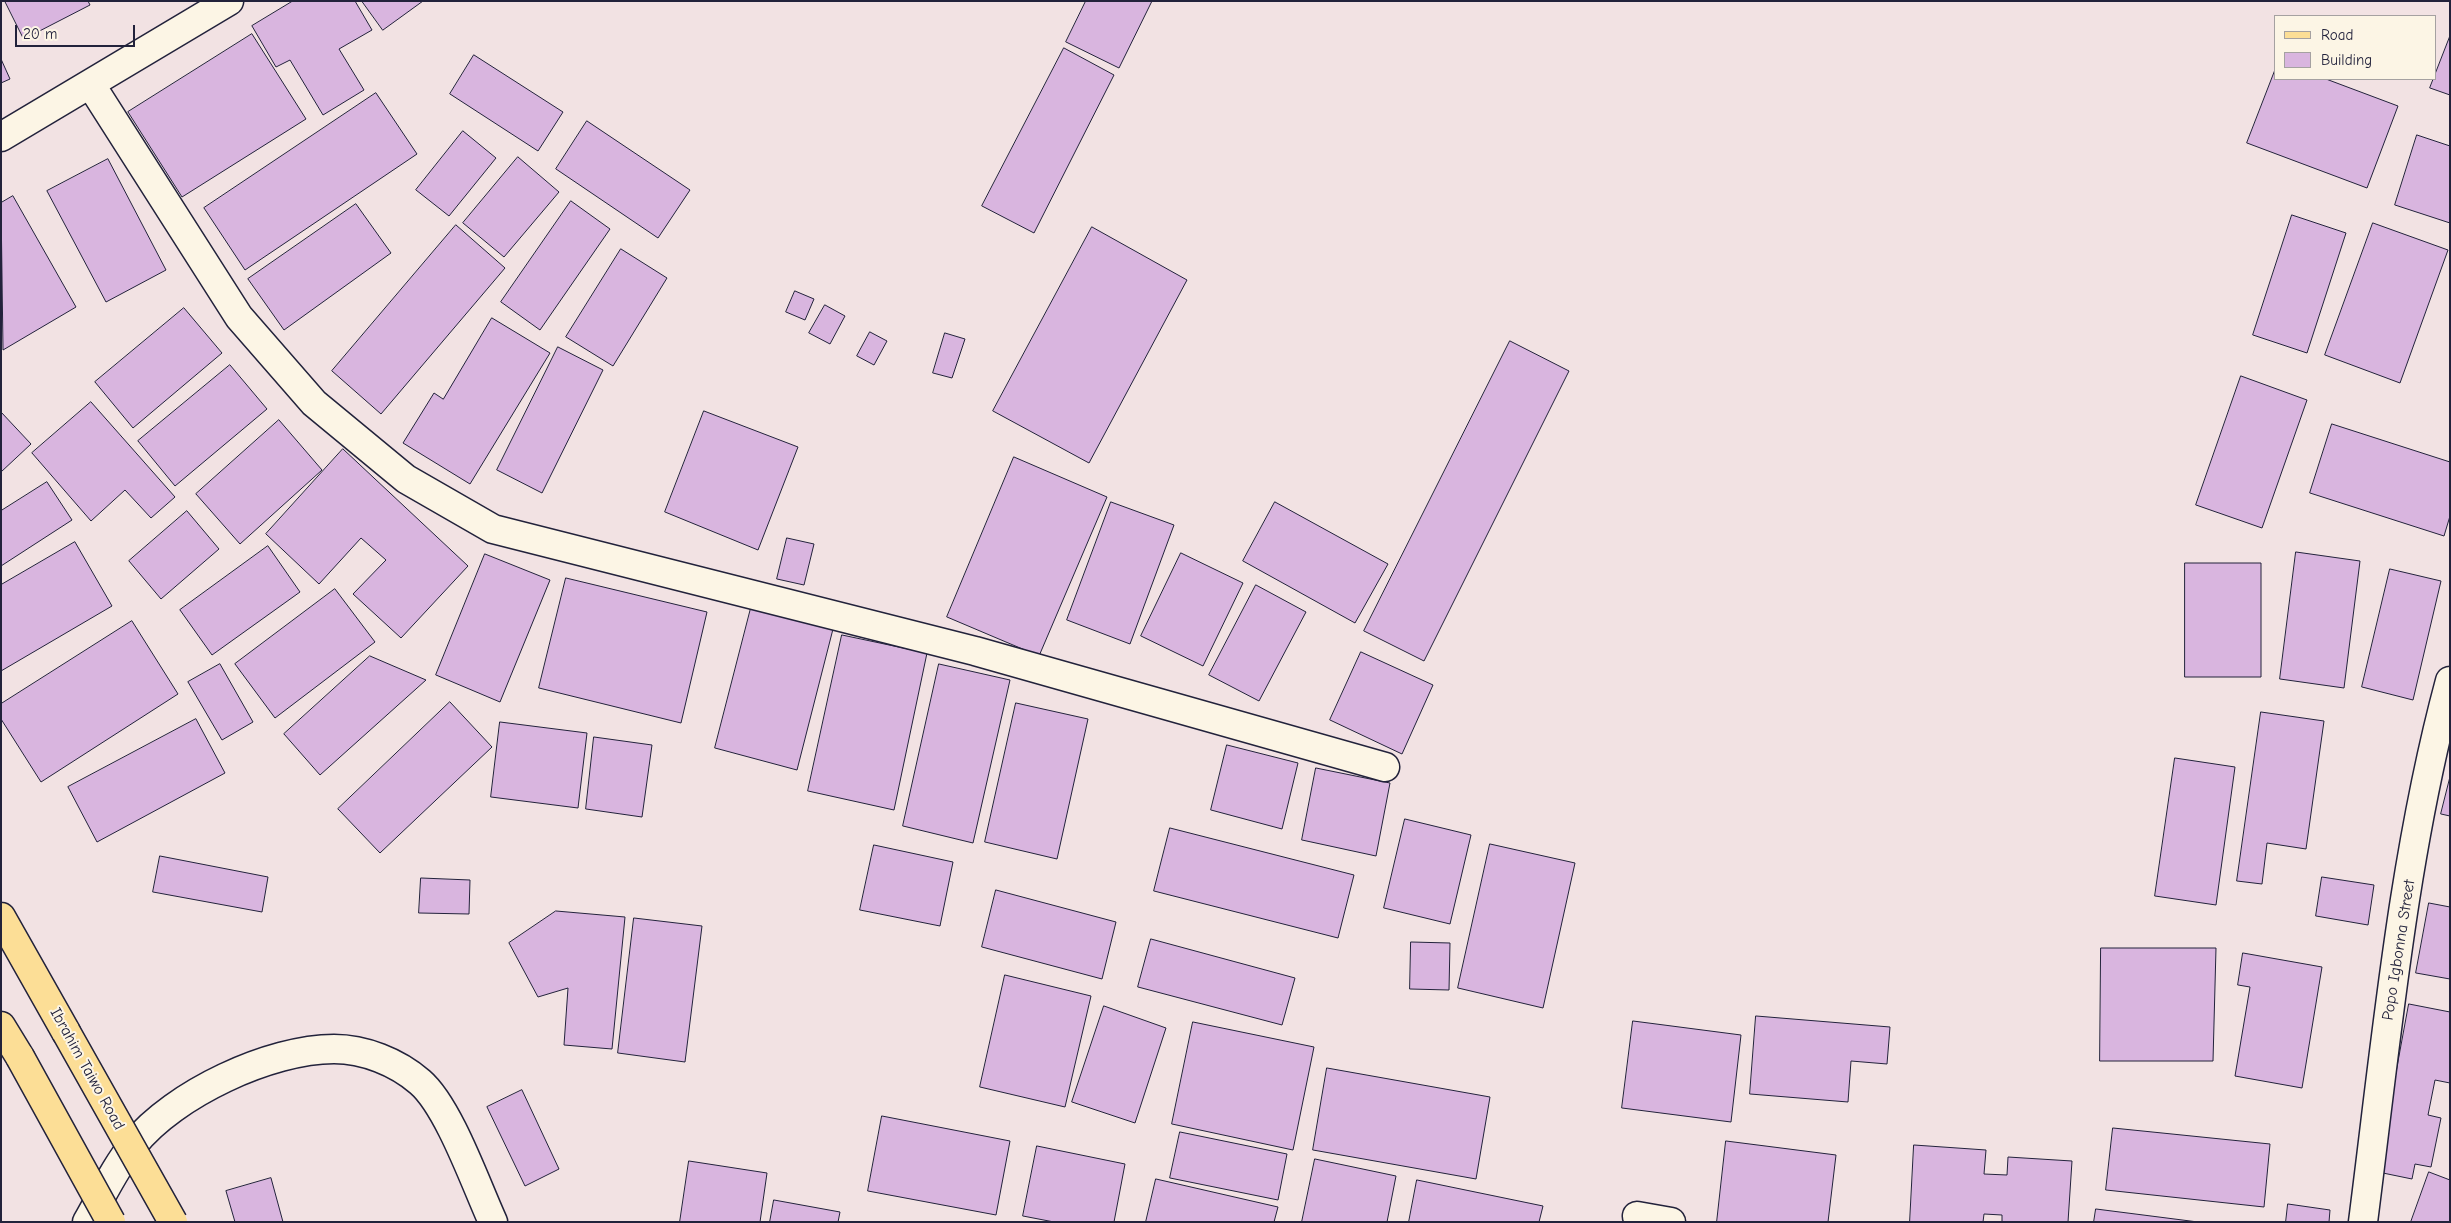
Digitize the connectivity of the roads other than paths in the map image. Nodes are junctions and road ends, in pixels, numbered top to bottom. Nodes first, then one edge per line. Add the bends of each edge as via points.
1 (229, 1) edge
2 (91, 85) junction
3 (1, 137) edge
4 (2450, 681) edge
5 (1385, 767) dead end
6 (1, 917) edge
7 (1, 1026) edge
8 (1637, 1216) dead end
9 (87, 1222) edge
10 (111, 1222) edge
11 (173, 1222) edge
12 (493, 1222) edge
13 (1671, 1222) edge
14 (2363, 1222) edge

1 - 2 street
2 - 3 street
2 - 5 street via 239,317 314,403 406,479 493,529 975,651
4 - 14 street, Popo Igbonna Street via 2432,745 2396,964
6 - 11 main road, Ibrahim Taiwo Road, bridge
7 - 10 main road, bridge
8 - 13 street
9 - 12 street via 134,1144 192,1095 231,1074 272,1060 334,1049 367,1054 394,1064 421,1082 442,1108

